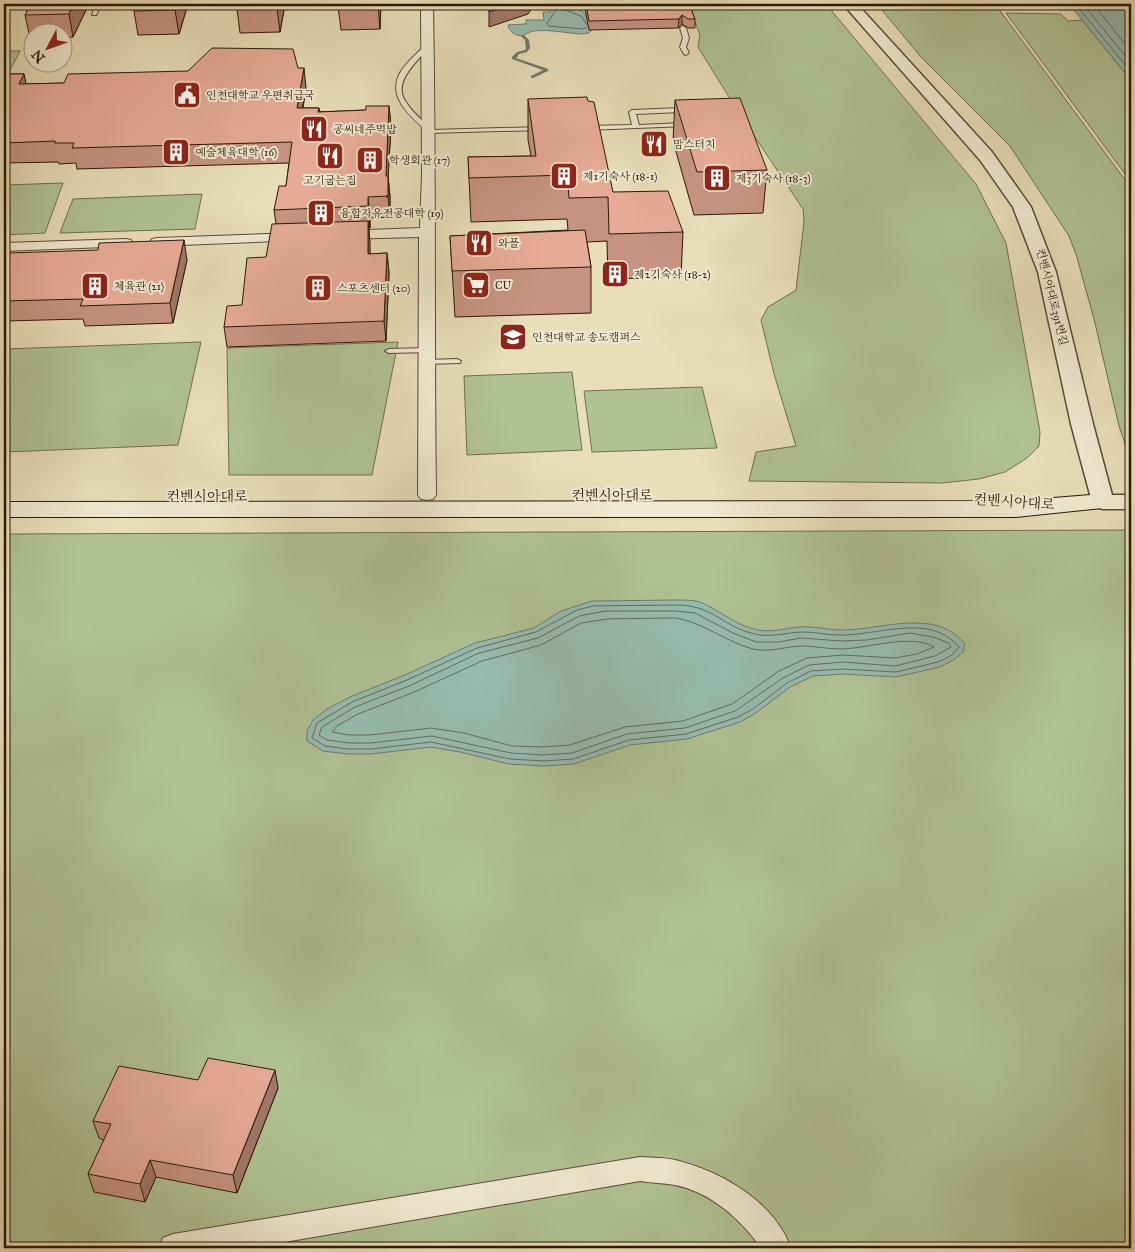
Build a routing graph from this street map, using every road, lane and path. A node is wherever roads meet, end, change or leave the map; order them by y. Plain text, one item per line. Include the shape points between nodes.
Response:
1 (99, 4) edge
2 (427, 4) edge
3 (850, 4) edge
4 (94, 14) dead end
5 (683, 28) edge
6 (428, 46) junction
7 (686, 53) dead end
8 (636, 127) junction
9 (576, 128) edge
10 (549, 129) edge
11 (428, 130) junction
12 (427, 232) junction
13 (307, 236) edge
14 (326, 236) edge
15 (4, 247) edge
16 (389, 352) dead end
17 (427, 356) junction
18 (457, 361) dead end
19 (427, 495) junction
20 (4, 497) edge
21 (1103, 502) junction
22 (1131, 502) edge
23 (1061, 505) junction
24 (4, 510) edge
25 (174, 1248) edge
26 (777, 1248) edge

1 - 4 lane
2 - 6 street
3 - 21 street, 컨벤시아대로391번길 via 986,156 1022,207 1047,272
5 - 7 lane
6 - 11 street
6 - 11 lane via 402,74 400,96
8 - 8 lane via 701,125 710,124 705,109 632,112
8 - 9 lane
10 - 11 lane
11 - 12 street
12 - 14 street
12 - 17 street
13 - 15 street
16 - 17 lane
17 - 18 lane
17 - 19 street
19 - 20 main road, 컨벤시아대로
19 - 23 main road, 컨벤시아대로 via 932,496
21 - 22 street
21 - 23 main road
23 - 24 main road, 컨벤시아대로 via 1016,509
25 - 26 street via 640,1169 677,1173 707,1182 738,1201 764,1227

